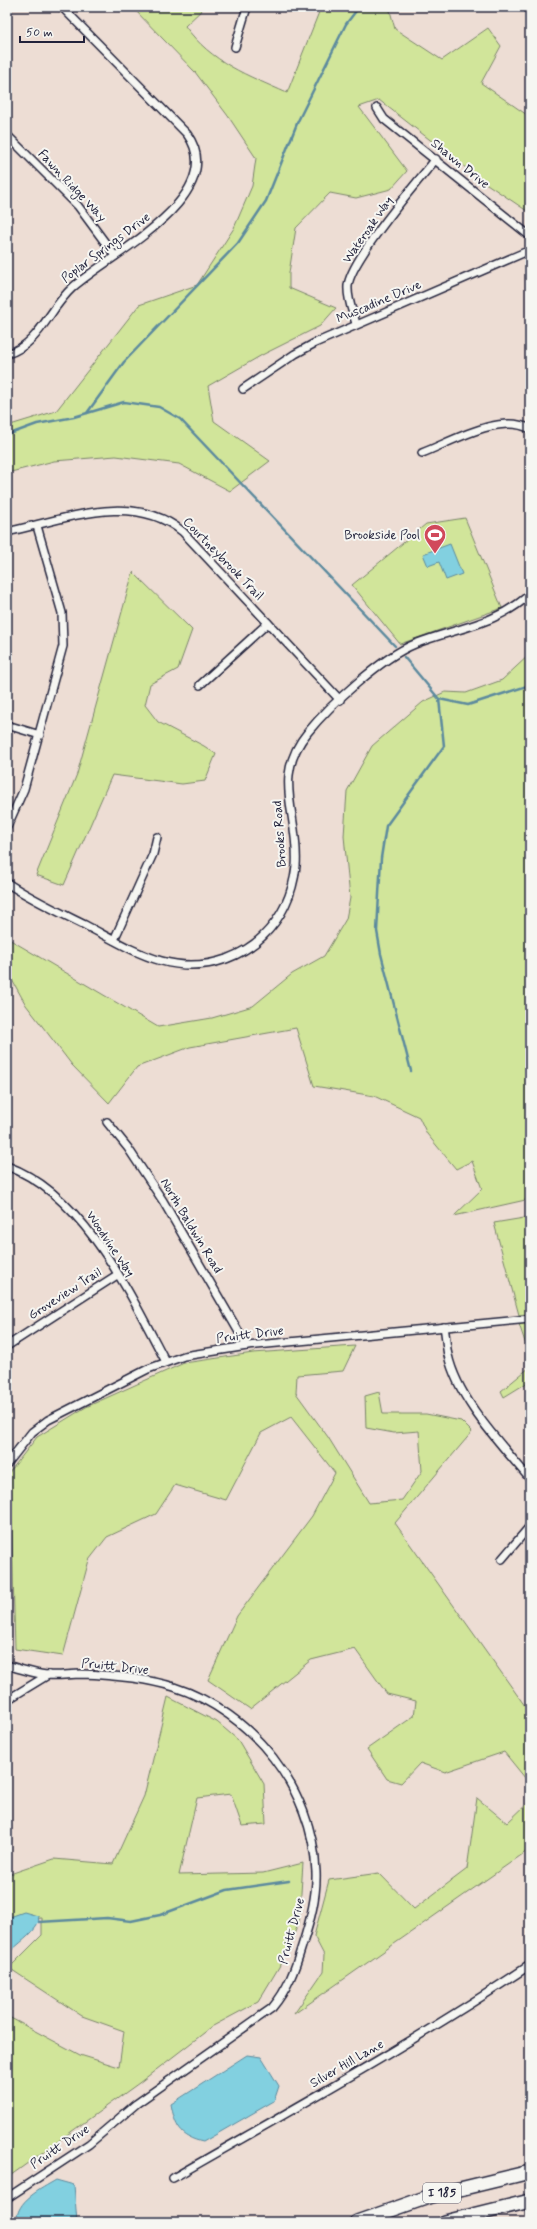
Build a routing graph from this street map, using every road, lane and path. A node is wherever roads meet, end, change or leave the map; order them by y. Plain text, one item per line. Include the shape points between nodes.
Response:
1 (62, 7) edge
2 (247, 7) edge
3 (235, 47) dead end
4 (377, 108) dead end
5 (7, 135) edge
6 (436, 159) junction
7 (530, 236) edge
8 (530, 250) edge
9 (115, 256) junction
10 (356, 324) junction
11 (7, 354) edge
12 (243, 389) dead end
13 (530, 429) edge
14 (422, 453) dead end
15 (37, 526) junction
16 (7, 532) edge
17 (530, 594) edge
18 (268, 623) junction
19 (200, 685) dead end
20 (340, 700) junction
21 (7, 725) edge
22 (40, 735) junction
23 (7, 828) edge
24 (157, 837) dead end
25 (7, 883) edge
26 (114, 940) junction
27 (107, 1122) dead end
28 (7, 1166) edge
29 (117, 1275) junction
30 (530, 1319) edge
31 (444, 1327) junction
32 (7, 1346) edge
33 (247, 1346) junction
34 (166, 1362) junction
35 (7, 1464) edge
36 (530, 1479) edge
37 (530, 1526) edge
38 (502, 1559) dead end
39 (7, 1665) edge
40 (48, 1675) junction
41 (7, 1700) edge
42 (530, 1965) edge
43 (530, 2172) edge
44 (173, 2178) dead end
45 (7, 2198) edge
46 (530, 2201) edge
47 (357, 2222) edge
48 (445, 2222) edge

1 - 9 street, Poplar Springs Drive via 187,134 196,156 194,176 167,215 151,231
2 - 3 street
4 - 6 street, Shawn Drive via 384,118
5 - 9 street, Fawn Ridge Way via 78,206
6 - 7 street, Shawn Drive
6 - 10 street, Wateroak Way via 352,271 348,297
8 - 10 street, Muscadine Drive
9 - 11 street, Poplar Springs Drive via 66,293 27,345
10 - 12 street, Muscadine Drive via 295,354
13 - 14 street via 513,424 490,426
15 - 16 street, Courtneybrook Trail
15 - 18 street, Courtneybrook Trail via 113,510 134,511 162,519 183,532
15 - 22 street via 58,595 63,630 60,661
17 - 20 street, Brooks Road via 512,609 485,623 405,648 378,667
18 - 19 street
18 - 20 street, Courtneybrook Trail
20 - 26 street, Brooks Road via 307,734 291,760 289,795 296,852 294,882 286,905 267,933 251,947 234,956 196,966 165,963
21 - 22 street
22 - 23 street via 24,789
24 - 26 street via 153,854
25 - 26 street, Brooks Road
27 - 33 street, North Baldwin Road via 128,1148 162,1201
28 - 29 street, Woodvine Way via 46,1188 76,1215
29 - 32 street, Groveview Trail
29 - 34 street, Woodvine Way
30 - 31 street, Pruitt Drive
31 - 33 street, Pruitt Drive
31 - 36 street via 448,1356 459,1383 492,1434
33 - 34 street, Pruitt Drive via 184,1356
34 - 35 street, Pruitt Drive via 48,1420 32,1432
37 - 38 street
39 - 40 street, Pruitt Drive
40 - 41 street
40 - 45 street, Pruitt Drive via 117,1676 173,1687 217,1706 239,1721 256,1736 274,1758 291,1786 303,1812 311,1841 316,1865 316,1885 311,1914 294,1972 282,1996 272,2008 136,2104 89,2144
42 - 44 street, Silver Hill Lane via 383,2058
43 - 47 highway, I 185 via 431,2196
46 - 48 highway, I 185

